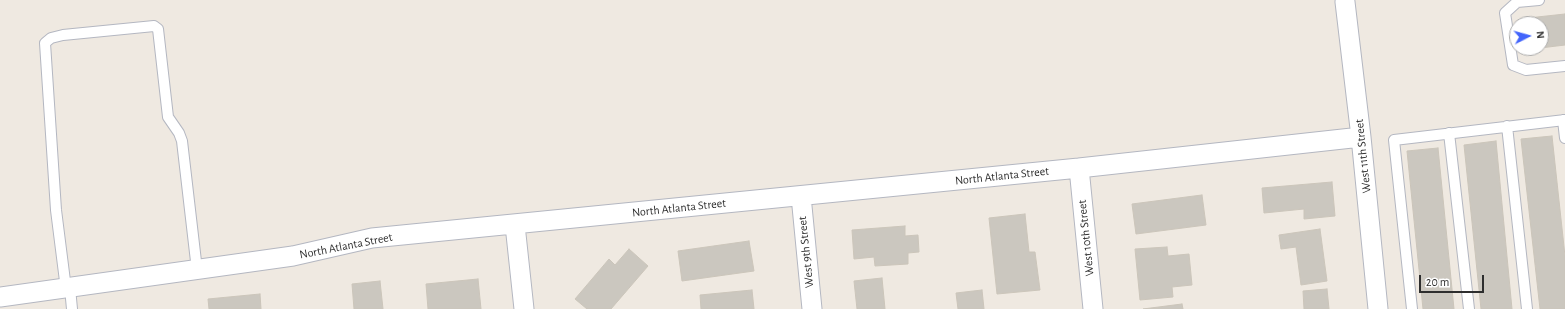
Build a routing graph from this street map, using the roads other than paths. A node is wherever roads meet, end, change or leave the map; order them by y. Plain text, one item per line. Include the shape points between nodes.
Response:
1 (1539, 0) edge
2 (1345, 2) dead end
3 (1565, 66) edge
4 (1564, 120) edge
5 (1507, 126) junction
6 (1449, 133) junction
7 (1361, 137) junction
8 (1565, 138) edge
9 (1079, 168) junction
10 (801, 196) junction
11 (515, 224) junction
12 (197, 270) junction
13 (68, 288) junction
14 (0, 297) edge
15 (72, 309) edge
16 (524, 309) edge
17 (812, 309) edge
18 (1093, 309) edge
19 (1378, 309) edge
20 (1412, 309) edge
21 (1469, 309) edge
22 (1526, 309) edge

1 - 3 lane via 1517,2 1505,13 1513,65 1526,70
2 - 7 street, West 11th Street
4 - 5 lane
4 - 8 lane
5 - 6 lane
5 - 22 lane
6 - 20 lane via 1394,140
6 - 21 lane
7 - 9 street, North Atlanta Street
7 - 19 street, West 11th Street
9 - 10 street, North Atlanta Street
9 - 18 street, West 10th Street
10 - 11 street, North Atlanta Street
10 - 17 street, West 9th Street
11 - 12 street, North Atlanta Street via 372,238 293,256
11 - 16 street
12 - 13 street, North Atlanta Street
12 - 13 lane via 182,141 168,117 158,29 154,26 63,35 51,38 45,43 56,210
13 - 14 street, North Atlanta Street
13 - 15 lane

